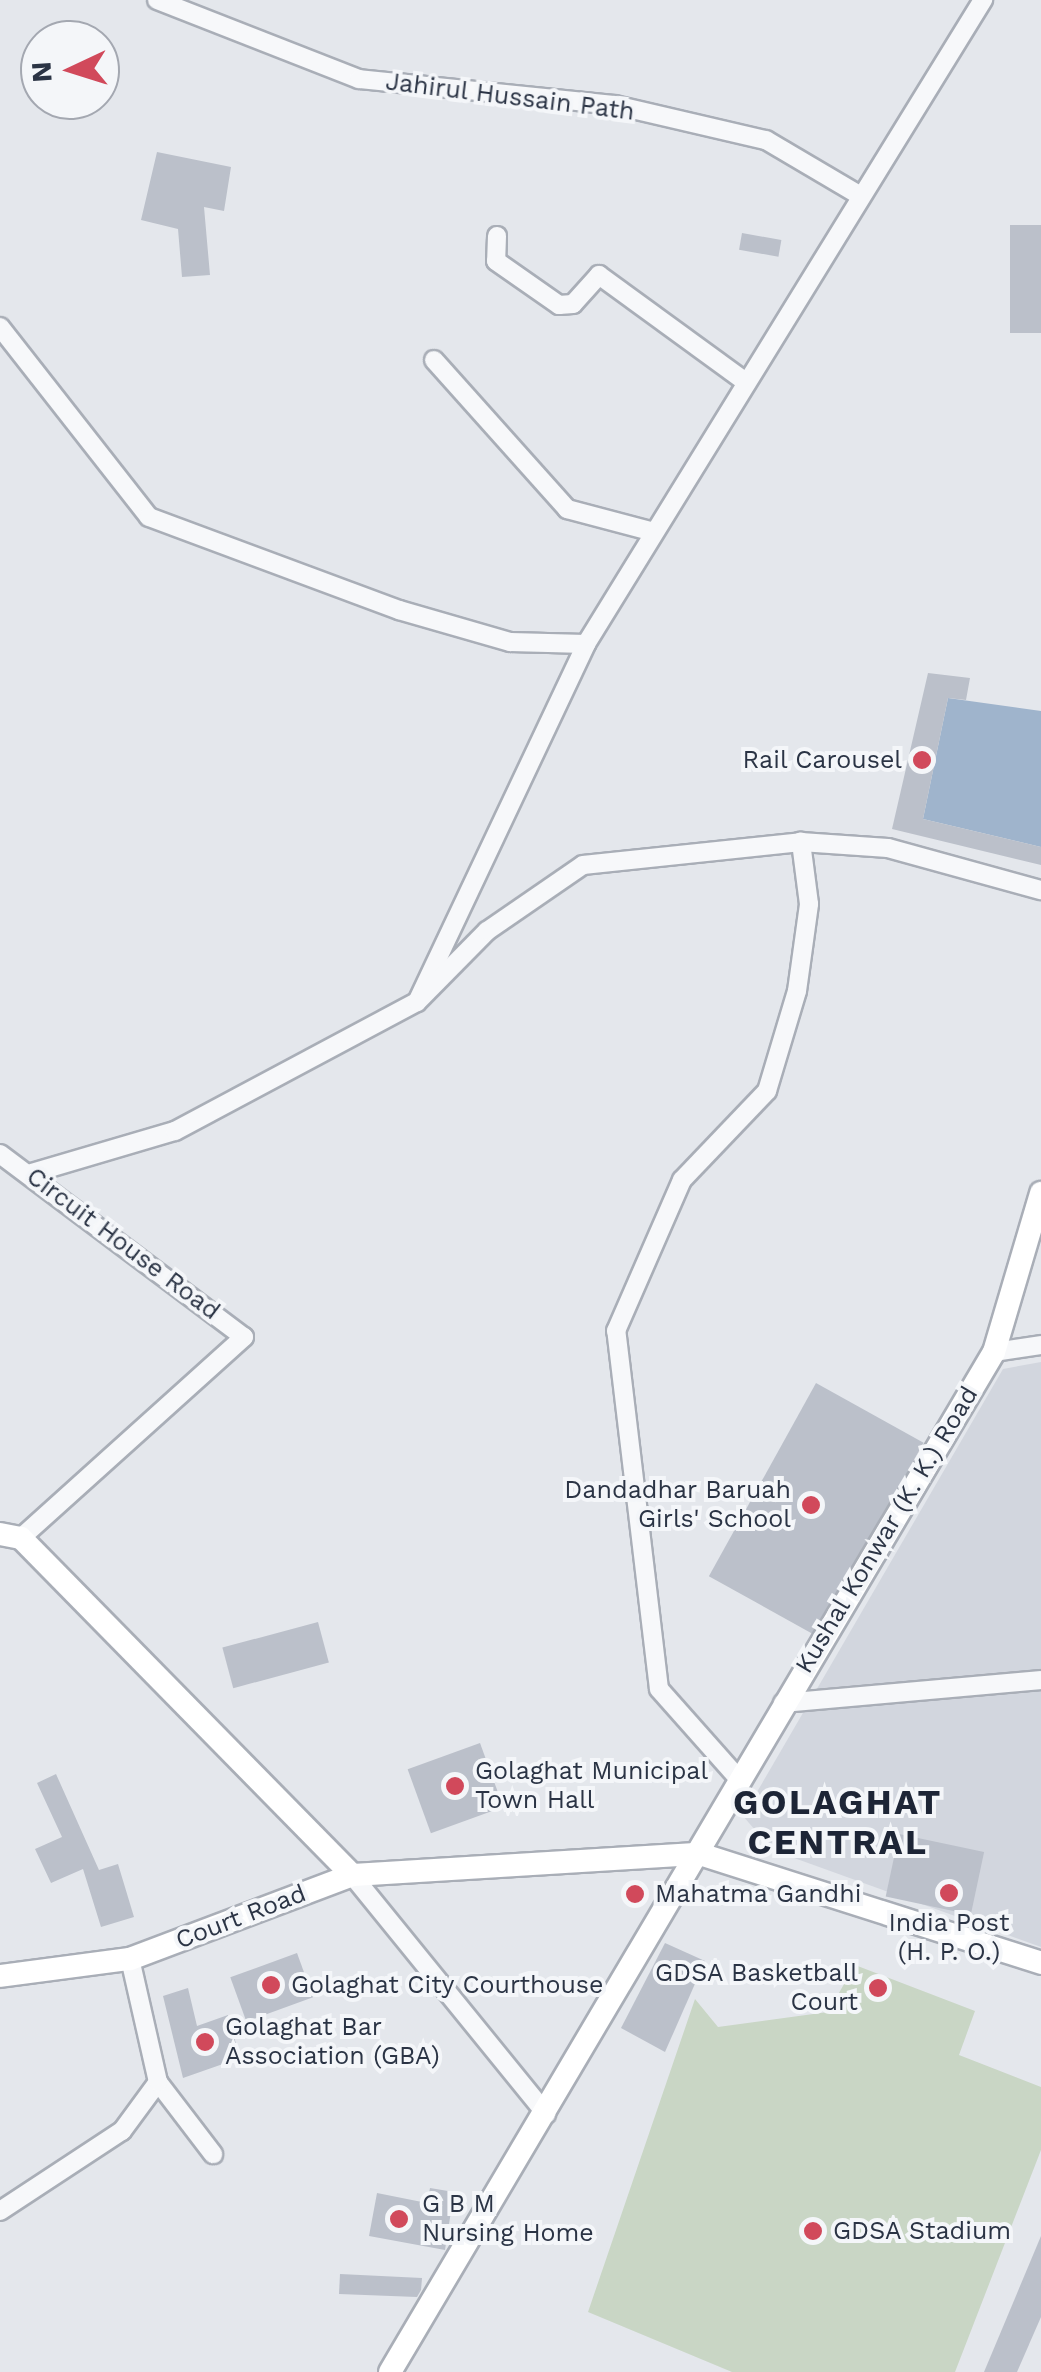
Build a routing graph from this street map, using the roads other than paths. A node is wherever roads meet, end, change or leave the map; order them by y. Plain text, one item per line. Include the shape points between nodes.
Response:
1 (158, 0) edge
2 (983, 0) edge
3 (859, 195) junction
4 (497, 236) dead end
5 (0, 327) edge
6 (434, 360) dead end
7 (746, 382) junction
8 (654, 532) junction
9 (586, 644) junction
10 (800, 842) junction
11 (1041, 890) edge
12 (417, 1002) junction
13 (0, 1154) edge
14 (32, 1173) junction
15 (1041, 1193) edge
16 (1041, 1345) edge
17 (994, 1352) junction
18 (10, 1536) edge
19 (1041, 1680) edge
20 (783, 1703) junction
21 (738, 1778) junction
22 (700, 1854) junction
23 (352, 1875) junction
24 (130, 1960) junction
25 (1041, 1963) edge
26 (0, 1976) edge
27 (158, 2082) junction
28 (546, 2114) junction
29 (213, 2154) dead end
30 (0, 2210) edge
31 (390, 2372) edge

1 - 3 street, Jahirul Hussain Path via 359,80 615,105 766,140
2 - 3 street
3 - 7 street
4 - 7 street via 496,260 559,305 573,304 599,274
5 - 9 street via 149,517 436,621 510,642
6 - 8 street via 567,509
7 - 8 street
8 - 9 street
9 - 12 street
10 - 11 street via 888,848
10 - 12 street via 583,865 488,932
10 - 21 street via 806,921 767,1092 682,1180 616,1331 659,1689
12 - 14 street via 175,1131
13 - 14 street, Circuit House Road
14 - 18 street, Circuit House Road via 244,1337
15 - 17 main road, Kushal Konwar (K. K.) Road
16 - 17 street
17 - 20 main road, Kushal Konwar (K. K.) Road
18 - 23 main road
19 - 20 street
20 - 21 main road, Kushal Konwar (K. K.) Road
21 - 22 main road, Kushal Konwar (K. K.) Road
22 - 23 main road, Court Road
22 - 25 main road
22 - 28 main road, Kushal Konwar (K. K.) Road
23 - 24 main road, Court Road
23 - 28 street
24 - 26 main road, Court Road
24 - 27 street
27 - 29 street
27 - 30 street via 122,2131
28 - 31 main road, Kushal Konwar (K. K.) Road

